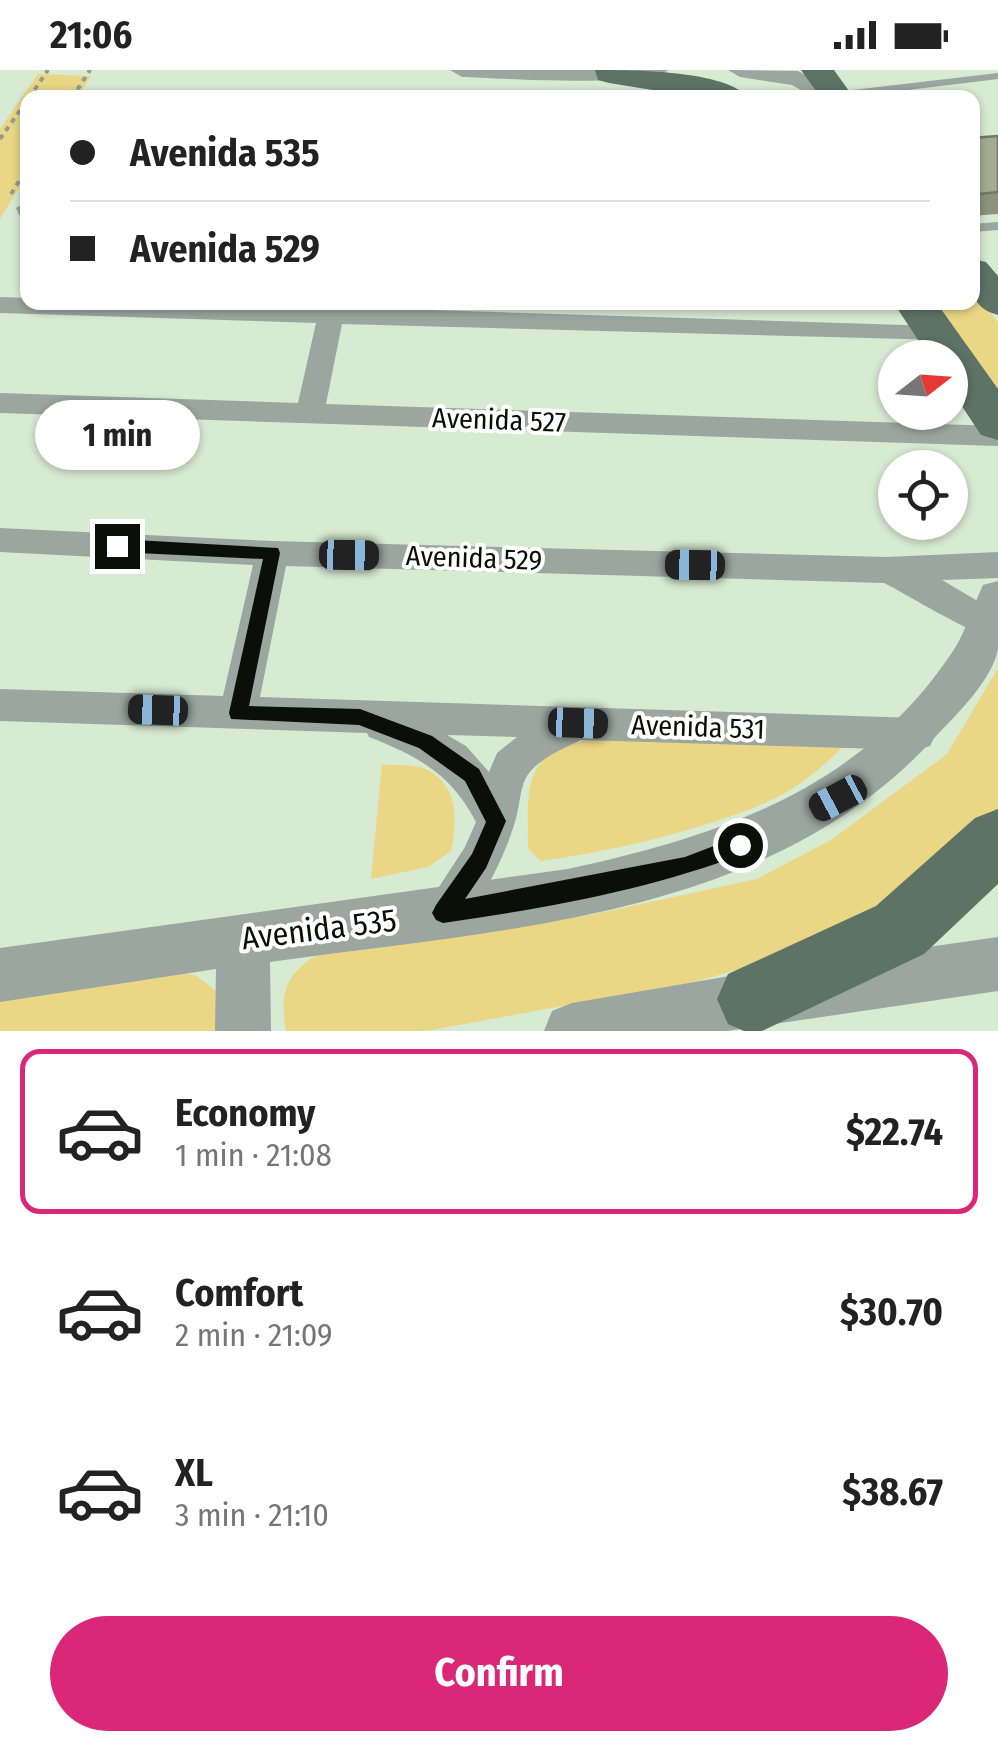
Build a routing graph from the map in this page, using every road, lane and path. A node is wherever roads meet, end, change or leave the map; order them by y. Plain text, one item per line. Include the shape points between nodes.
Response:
1 (462, 70) edge
2 (656, 70) edge
3 (740, 70) edge
4 (754, 70) edge
5 (608, 73) junction
6 (998, 76) edge
7 (712, 90) edge
8 (831, 90) edge
9 (20, 110) edge
10 (1, 137) edge
11 (980, 281) edge
12 (998, 302) edge
13 (166, 310) edge
14 (331, 315) junction
15 (924, 318) edge
16 (0, 403) edge
17 (310, 413) junction
18 (998, 424) edge
19 (998, 436) edge
20 (0, 540) edge
21 (272, 553) junction
22 (998, 566) edge
23 (888, 570) junction
24 (994, 612) edge
25 (0, 704) edge
26 (238, 713) junction
27 (360, 717) junction
28 (578, 723) junction
29 (917, 734) junction
30 (496, 821) junction
31 (998, 840) edge
32 (443, 913) junction
33 (243, 939) junction
34 (998, 964) edge
35 (0, 975) edge
36 (753, 999) junction
37 (244, 1031) edge
38 (572, 1031) edge

1 - 5 street
2 - 5 street
3 - 4 street
4 - 8 street
5 - 7 main road
6 - 8 lane
9 - 10 path
11 - 12 main road
13 - 14 street
14 - 15 street
14 - 17 street
15 - 18 main road
16 - 17 street, Avenida 527
17 - 19 street, Avenida 527
20 - 21 street, Avenida 529
21 - 23 street, Avenida 529
21 - 26 street
22 - 23 street, Avenida 529
23 - 24 street, Avenida 529
24 - 29 street, Avenida 535 via 980,650
25 - 26 street, Avenida 531
26 - 27 street, Avenida 531
27 - 28 street, Avenida 531
27 - 30 street via 451,756 472,775
28 - 29 street, Avenida 531
28 - 30 street via 510,765
29 - 32 street, Avenida 535 via 838,798 685,867
30 - 32 street via 479,861
31 - 36 main road via 900,930
32 - 33 street, Avenida 535
33 - 35 street, Avenida 535
33 - 37 street
34 - 36 street
36 - 38 street

